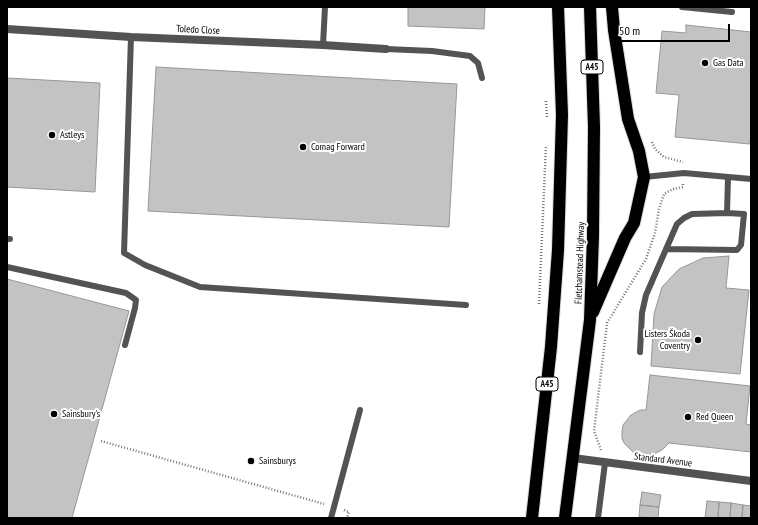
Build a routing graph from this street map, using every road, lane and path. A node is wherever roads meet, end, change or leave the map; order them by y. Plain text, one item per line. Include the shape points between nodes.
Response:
1 (325, 7) edge
2 (558, 7) edge
3 (590, 7) edge
4 (612, 7) edge
5 (682, 7) edge
6 (732, 12) dead end
7 (8, 29) edge
8 (131, 36) junction
9 (324, 45) junction
10 (386, 49) joint
11 (482, 78) dead end
12 (546, 100) dead end
13 (547, 123) dead end
14 (546, 138) dead end
15 (728, 177) junction
16 (644, 178) junction
17 (751, 179) edge
18 (727, 213) junction
19 (744, 214) junction
20 (751, 214) edge
21 (666, 249) junction
22 (7, 267) edge
23 (466, 305) dead end
24 (538, 311) dead end
25 (590, 320) junction
26 (125, 345) dead end
27 (640, 352) dead end
28 (360, 410) dead end
29 (101, 441) dead end
30 (573, 458) junction
31 (605, 463) junction
32 (751, 481) edge
33 (334, 506) junction
34 (331, 518) edge
35 (347, 518) edge
36 (532, 518) edge
37 (565, 518) edge
38 (598, 518) edge

1 - 9 lane
2 - 36 highway, A45 via 562,115 558,250 551,347
3 - 25 highway, Fletchamstead Highway / A45 via 594,127
4 - 16 highway via 628,119 639,151
5 - 6 lane
7 - 8 street, Toledo Close
8 - 9 street, Toledo Close
8 - 23 lane via 124,253 145,265 200,287
9 - 10 street, Toledo Close
10 - 11 lane via 470,56 478,63
12 - 13 path
14 - 24 path
15 - 16 lane via 684,173
15 - 17 lane
15 - 18 lane
16 - 25 highway via 634,223
18 - 19 lane
18 - 21 lane via 692,214 684,218 677,224
19 - 20 lane
19 - 21 lane via 741,245 737,250
21 - 27 lane via 646,296 642,313
22 - 26 lane via 126,293 136,300
25 - 30 highway, Fletchamstead Highway / A45
28 - 33 lane
29 - 33 path
30 - 31 street, Standard Avenue
30 - 37 highway, Fletchamstead Highway / A45
31 - 32 street, Standard Avenue
31 - 38 lane
33 - 34 lane
33 - 35 path via 349,512

